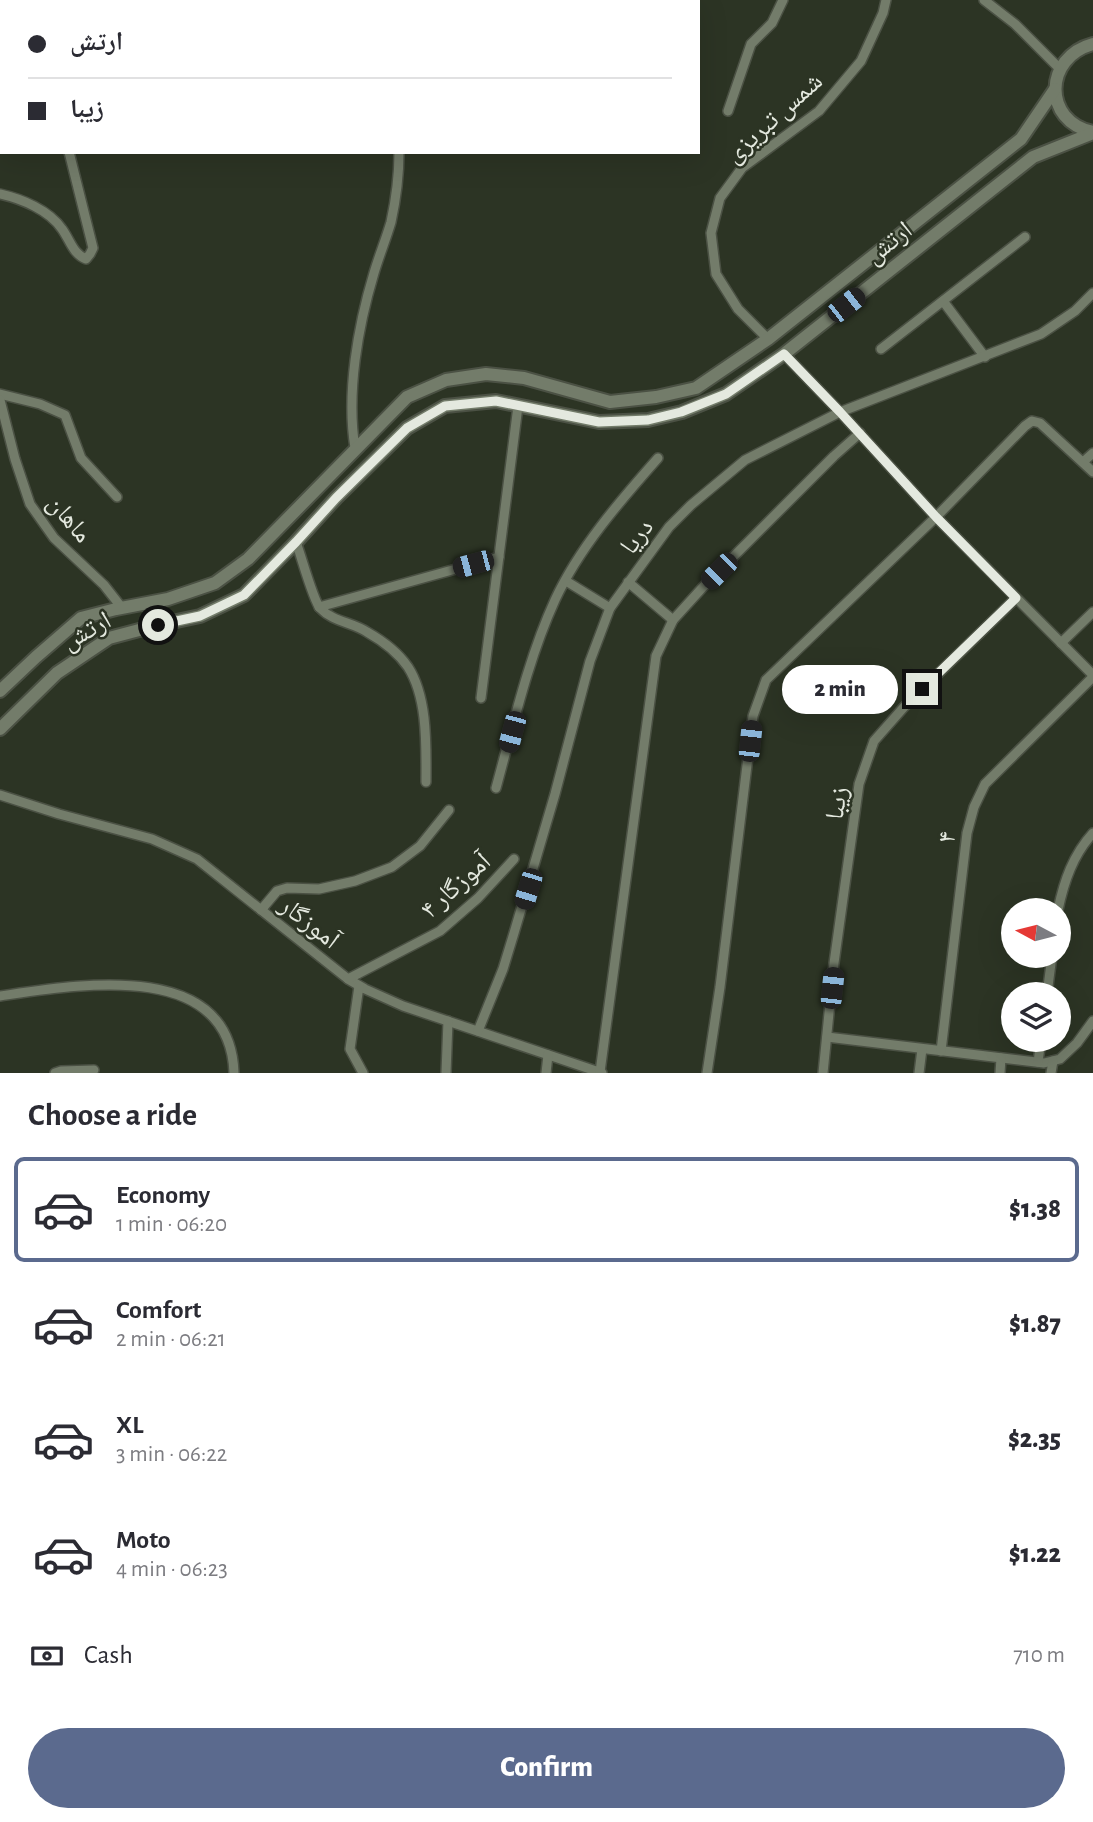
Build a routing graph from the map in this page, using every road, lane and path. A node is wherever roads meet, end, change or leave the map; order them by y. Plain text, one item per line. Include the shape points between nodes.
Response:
1 (783, 0) edge
2 (886, 0) edge
3 (984, 0) edge
4 (1093, 44) edge
5 (1060, 69) junction
6 (1055, 89) junction
7 (728, 111) dead end
8 (1093, 132) edge
9 (70, 154) edge
10 (400, 154) edge
11 (0, 194) edge
12 (1025, 237) dead end
13 (1093, 293) edge
14 (943, 301) junction
15 (768, 339) junction
16 (881, 349) dead end
17 (784, 354) junction
18 (985, 356) junction
19 (0, 394) edge
20 (0, 400) edge
21 (518, 406) junction
22 (840, 412) junction
23 (860, 433) junction
24 (355, 448) junction
25 (1093, 453) edge
26 (658, 458) dead end
27 (1083, 462) junction
28 (1093, 472) edge
29 (117, 497) dead end
30 (936, 517) junction
31 (296, 542) junction
32 (499, 557) junction
33 (566, 581) junction
34 (628, 582) junction
35 (1016, 598) junction
36 (319, 607) junction
37 (122, 608) junction
38 (610, 608) junction
39 (1093, 612) edge
40 (673, 620) junction
41 (1061, 643) junction
42 (1093, 676) edge
43 (0, 691) edge
44 (481, 698) dead end
45 (0, 729) edge
46 (426, 782) dead end
47 (496, 788) dead end
48 (0, 795) edge
49 (450, 810) dead end
50 (1093, 833) edge
51 (513, 859) dead end
52 (1061, 898) edge
53 (261, 910) junction
54 (348, 979) junction
55 (359, 986) junction
56 (0, 996) edge
57 (448, 1021) junction
58 (1093, 1021) edge
59 (478, 1031) junction
60 (827, 1037) junction
61 (922, 1049) junction
62 (941, 1051) junction
63 (1039, 1052) edge
64 (548, 1055) junction
65 (1002, 1058) junction
66 (1053, 1061) junction
67 (1038, 1062) junction
68 (94, 1070) dead end
69 (55, 1073) edge
70 (234, 1073) edge
71 (363, 1073) edge
72 (446, 1073) edge
73 (545, 1073) edge
74 (601, 1073) edge
75 (707, 1073) edge
76 (823, 1073) edge
77 (919, 1073) edge
78 (1000, 1073) edge
79 (1051, 1073) edge

1 - 7 street via 772,23 751,44
2 - 15 street, شمس تبریزی via 861,61 819,111 743,168 720,198 711,233 716,274 738,309
3 - 5 street
4 - 5 main road via 1073,52
5 - 6 main road
6 - 8 main road via 1067,118
6 - 15 main road, ارتش via 1021,139
8 - 17 main road, ارتش via 1032,157
9 - 11 street via 93,248 86,259 78,256 61,227 36,207
10 - 24 street via 391,222 360,328 354,379
12 - 14 street
13 - 18 street, دریا via 1041,334
14 - 16 street
14 - 18 street
15 - 24 main road, ارتش via 696,388 656,397 610,402 486,374 446,380 407,397
17 - 21 main road, ارتش via 726,394 648,420 599,422
17 - 22 street
18 - 22 street, دریا
19 - 29 street via 65,415 81,458
20 - 37 street, ماهان via 30,504 54,538
21 - 31 main road, ارتش via 496,401 445,406 407,428
21 - 32 street
22 - 23 street
22 - 34 street, دریا via 745,460 669,527
23 - 30 street
23 - 40 street
24 - 37 main road, ارتش via 248,559 215,583
25 - 27 street
26 - 33 street via 590,540
27 - 28 street
27 - 30 street via 1032,421
30 - 35 street
30 - 75 street via 766,680 753,716
31 - 36 street
31 - 45 main road, ارتش via 244,595 200,616 109,638 57,673
32 - 36 street
32 - 44 street
33 - 38 street
33 - 47 street via 530,666
34 - 38 street, دریا
34 - 40 street
35 - 41 street
35 - 60 street, زیبا via 874,741 859,785
36 - 46 street via 335,620 379,639 409,668 426,732
37 - 43 main road, ارتش via 81,618
38 - 59 street, دریا via 590,661 503,969
39 - 41 street
40 - 74 street via 656,656
41 - 42 street
42 - 62 street, ۴ via 985,784 974,807
48 - 53 street, آموزگار via 152,839 197,859
49 - 53 street via 420,846 391,867 319,889 277,891
50 - 52 street via 1081,846
51 - 54 street, آموزگار ۴ via 440,931
53 - 54 street, آموزگار
54 - 55 street, آموزگار
55 - 57 street, آموزگار
55 - 71 street via 350,1049
56 - 70 street via 98,985 172,992 196,1002 219,1022
57 - 59 street, آموزگار
57 - 72 street
58 - 66 street via 1077,1043
59 - 64 street, آموزگار
60 - 61 street
60 - 76 street, زیبا
61 - 62 street
61 - 77 street
62 - 65 street
63 - 67 street
64 - 73 street
64 - 74 street, آموزگار
65 - 67 street
65 - 78 street
66 - 67 street
66 - 79 street
68 - 69 street

